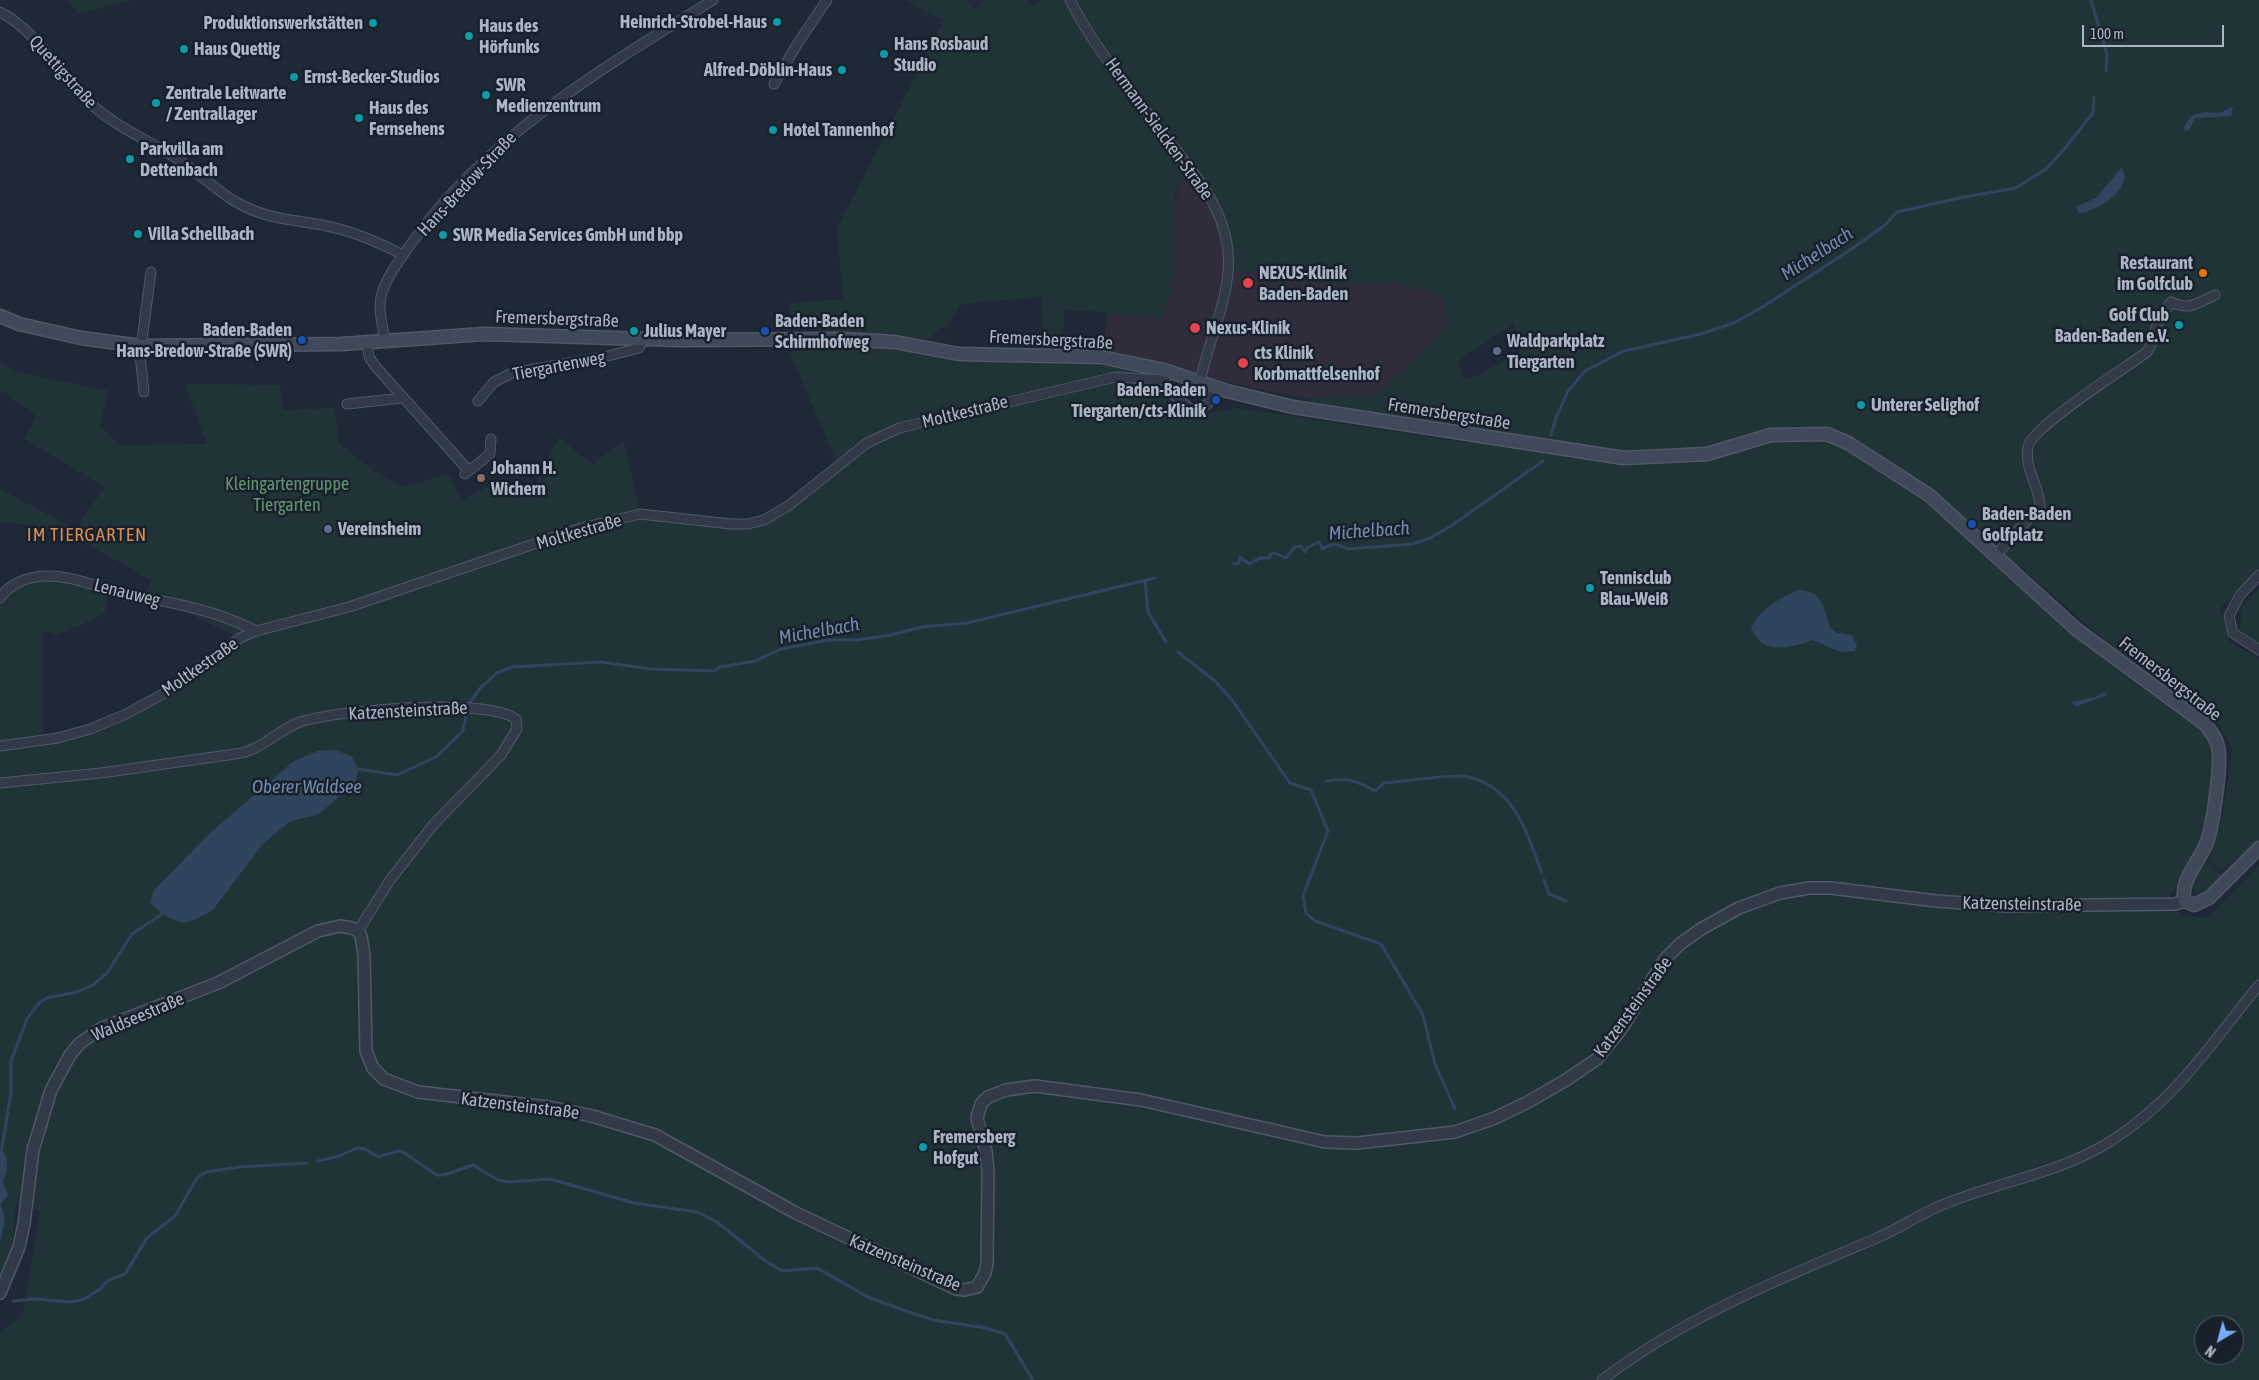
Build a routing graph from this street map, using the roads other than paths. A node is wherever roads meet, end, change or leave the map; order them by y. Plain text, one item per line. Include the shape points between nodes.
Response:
1 (713, 0) edge
2 (827, 0) edge
3 (1070, 0) edge
4 (0, 12) edge
5 (774, 84) dead end
6 (403, 256) junction
7 (151, 272) dead end
8 (2215, 295) dead end
9 (0, 316) edge
10 (643, 339) junction
11 (385, 342) junction
12 (367, 343) junction
13 (142, 346) junction
14 (1164, 375) junction
15 (1200, 382) junction
16 (1214, 387) junction
17 (144, 392) dead end
18 (402, 398) junction
19 (478, 402) dead end
20 (346, 404) dead end
21 (491, 439) dead end
22 (1996, 556) junction
23 (2259, 575) edge
24 (0, 598) edge
25 (256, 631) junction
26 (2259, 650) edge
27 (0, 746) edge
28 (0, 784) edge
29 (2259, 848) edge
30 (2185, 901) junction
31 (358, 930) junction
32 (2259, 985) edge
33 (0, 1293) edge
34 (1602, 1380) edge

1 - 6 street, Hans-Bredow-Straße via 516,131 436,211
2 - 5 street
3 - 15 street, Hermann-Sielcken-Straße via 1104,54 1199,178 1220,217 1227,246 1228,272
4 - 6 street, Quettigstraße via 27,32 77,92 102,114 179,160 217,190 249,209 284,221 343,230 378,242
6 - 11 street, Hans-Bredow-Straße via 382,293 380,309
7 - 13 street
8 - 22 street via 2190,307 2182,308 2171,302 2147,352 2047,423 2031,440 2027,465 2040,506
9 - 13 main road, Fremersbergstraße via 18,324 82,338
10 - 11 main road, Fremersbergstraße via 484,334
10 - 14 main road, Fremersbergstraße via 873,340 959,354 1101,357
10 - 19 street, Tiergartenweg via 640,348 512,372 494,382
11 - 12 main road, Fremersbergstraße
12 - 13 main road, Fremersbergstraße
12 - 18 street via 369,357
13 - 17 street
14 - 15 main road, Fremersbergstraße
14 - 16 street via 1180,401 1191,409 1207,405
14 - 25 street, Moltkestraße via 1115,377 899,428 867,443 788,506 764,520 731,524 640,514 581,528 349,607
15 - 16 main road, Fremersbergstraße
16 - 22 main road, Fremersbergstraße via 1293,407 1624,458 1707,454 1771,435 1827,434 1848,443 1929,495
18 - 20 street
18 - 21 street via 467,473 490,454
22 - 30 main road, Fremersbergstraße via 2076,629 2205,724 2215,737 2219,758 2210,832 2185,887
23 - 26 street via 2240,595 2229,616 2233,633
24 - 25 street, Lenauweg via 14,583 44,576 56,577 229,618
25 - 27 street, Moltkestraße via 240,638 163,694 124,715 58,738
28 - 31 street, Katzensteinstraße via 235,754 253,749 298,723 326,716 409,708 466,707 516,719 517,729 501,755 434,824 390,880
29 - 30 main road via 2209,898 2194,905
30 - 31 street, Katzensteinstraße via 2175,904 2006,906 1831,888 1780,893 1739,908 1680,944 1665,959 1622,1028 1597,1059 1528,1102 1455,1132 1357,1144 1325,1142 1141,1100 1035,1086 1001,1091 988,1097 976,1118 988,1171 987,1264 977,1287 965,1290 956,1289 796,1213 655,1135 548,1107 418,1092 384,1078 373,1068 366,1051 364,955
31 - 33 street, Waldseestraße via 340,926 318,931 218,982 102,1028 80,1043 52,1090 33,1150 19,1247
32 - 34 street via 2177,1088 2111,1141 2042,1174 1977,1191 1938,1206 1879,1237 1736,1300 1634,1355

